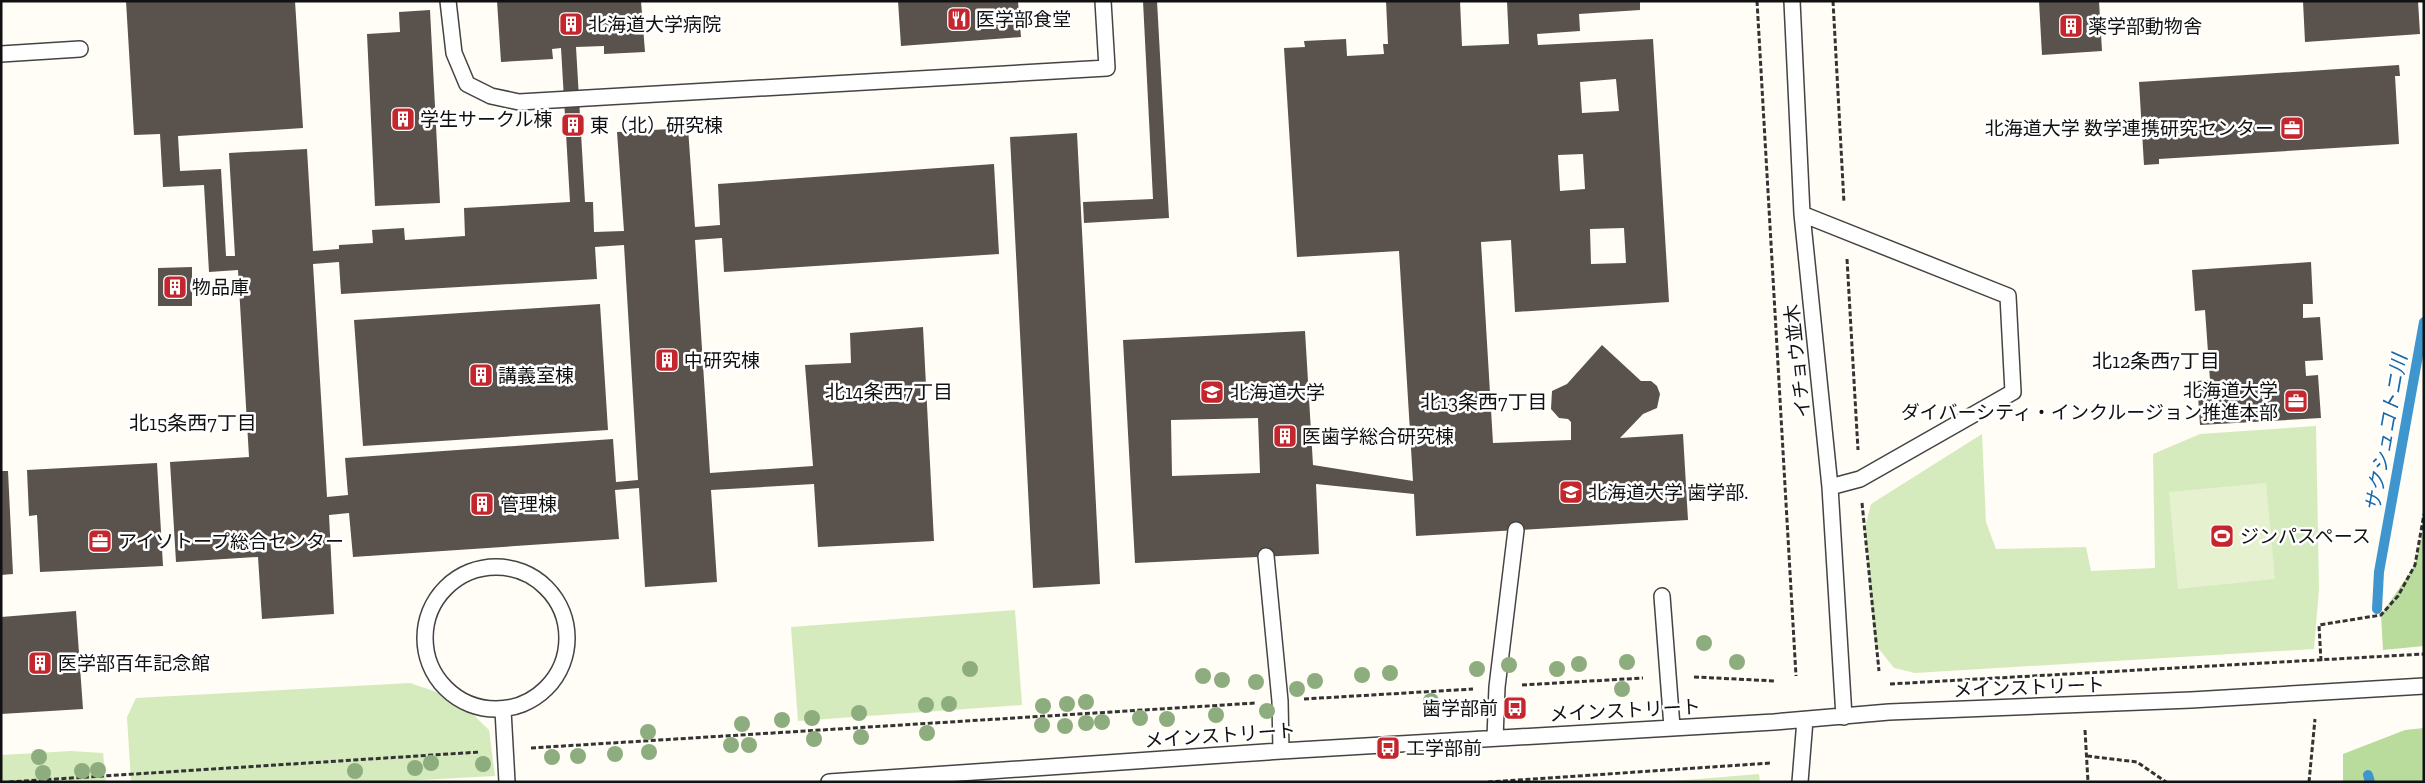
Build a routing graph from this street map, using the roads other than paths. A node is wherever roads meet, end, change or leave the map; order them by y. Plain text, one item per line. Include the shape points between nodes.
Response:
1 (448, 1) edge
2 (1103, 1) edge
3 (1792, 1) edge
4 (80, 49) dead end
5 (1, 54) edge
6 (1802, 214) junction
7 (1830, 487) junction
8 (1516, 530) dead end
9 (1266, 556) dead end
10 (1662, 596) dead end
11 (2424, 686) edge
12 (503, 710) junction
13 (1844, 717) junction
14 (1805, 720) junction
15 (1672, 727) junction
16 (1495, 738) junction
17 (1281, 751) junction
18 (941, 778) edge
19 (507, 782) edge
20 (828, 782) edge
21 (1800, 782) edge

1 - 2 lane via 454,53 467,84 491,96 519,102 1107,68
3 - 6 lane, イチョウ並木
4 - 5 lane
6 - 7 lane, イチョウ並木
6 - 7 lane via 2008,296 2013,392 1860,479
7 - 13 lane, イチョウ並木
8 - 16 lane via 1497,687
9 - 17 lane via 1280,701
10 - 15 lane
11 - 13 lane, メインストリート via 1889,712
12 - 12 lane via 484,709 464,702 448,691 435,676 427,657 428,617 436,599 461,576 486,567 507,567 544,584 563,613 568,640 565,660 551,684 524,705
12 - 19 lane
13 - 14 lane, メインストリート
14 - 15 lane, メインストリート
14 - 21 lane
15 - 16 lane, メインストリート
16 - 17 lane, メインストリート
17 - 18 lane, メインストリート
18 - 20 lane, メインストリート

